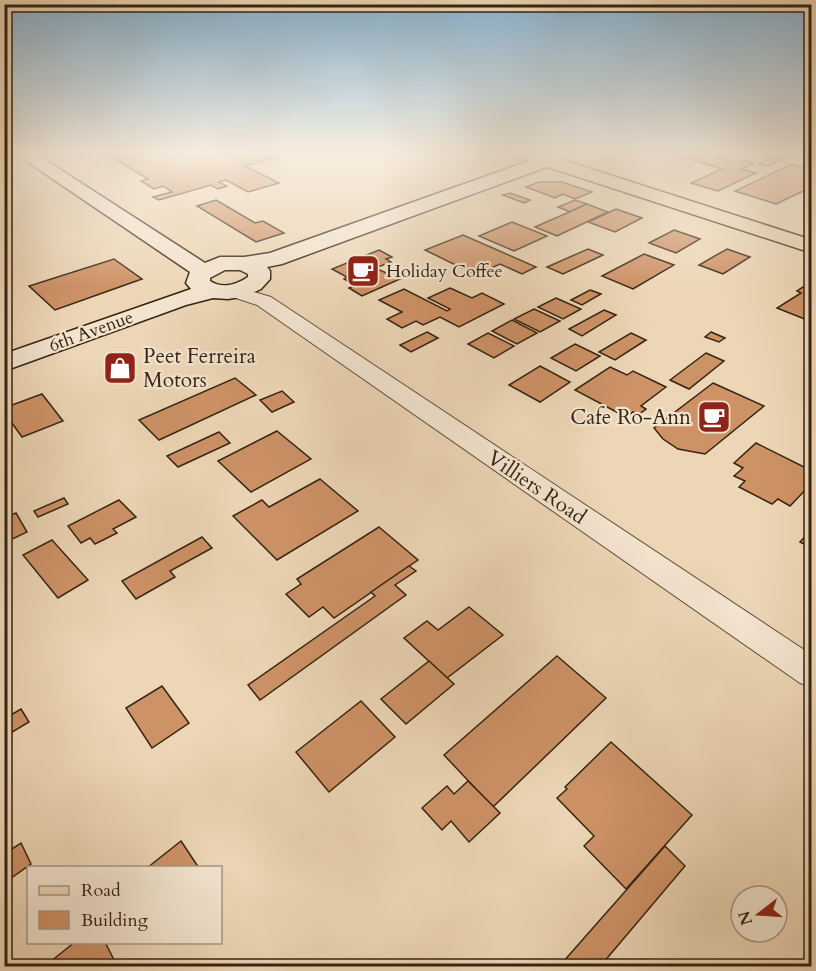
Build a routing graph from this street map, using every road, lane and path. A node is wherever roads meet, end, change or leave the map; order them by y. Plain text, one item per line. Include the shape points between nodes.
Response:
1 (86, 197) edge
2 (116, 197) edge
3 (452, 197) edge
4 (658, 197) edge
5 (812, 247) edge
6 (254, 274) junction
7 (211, 284) junction
8 (4, 363) edge
9 (812, 674) edge

1 - 7 street
2 - 6 street, Villiers Road via 189,244
3 - 6 street, 6th Avenue
4 - 5 main road
6 - 7 street, 6th Avenue
6 - 7 street, 6th Avenue via 220,264
6 - 9 street, Villiers Road
7 - 8 street, 6th Avenue via 178,300

